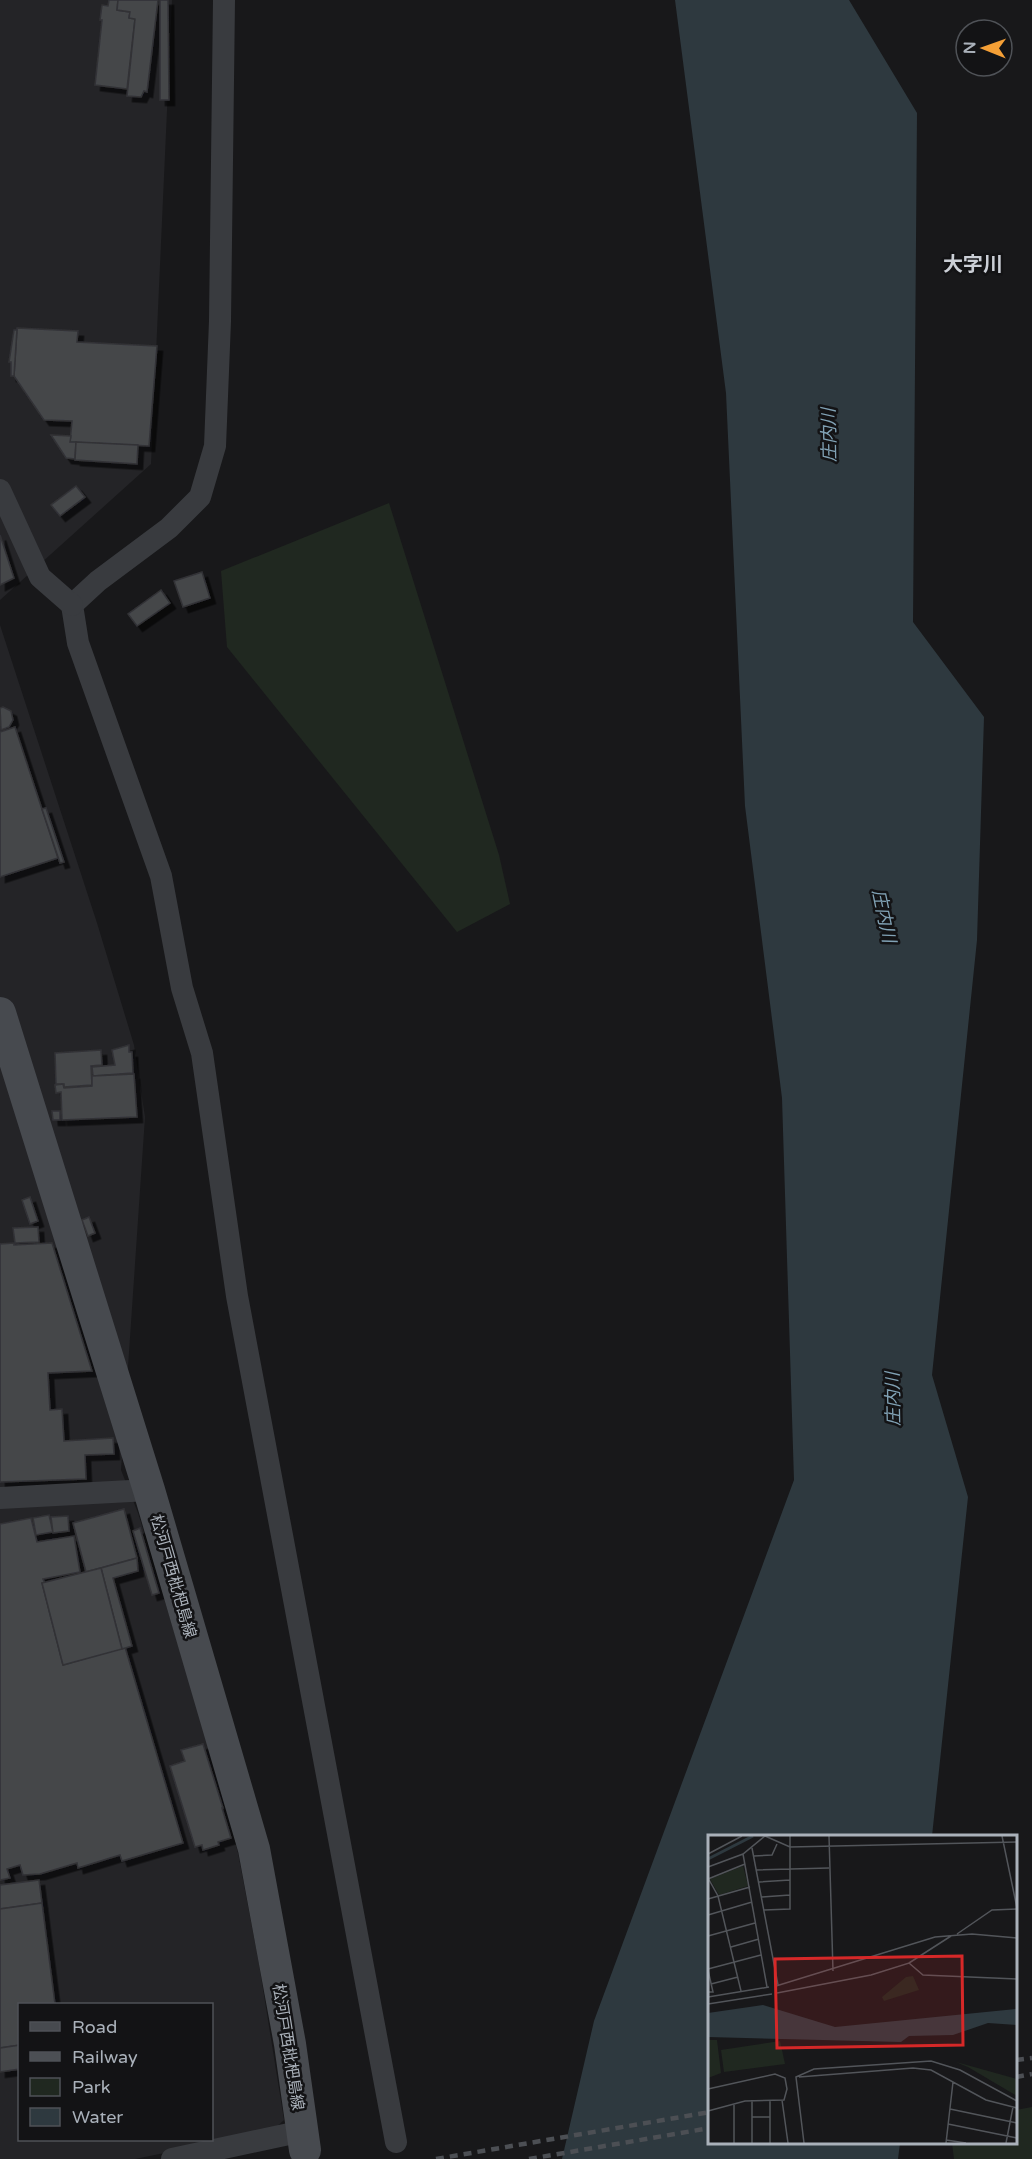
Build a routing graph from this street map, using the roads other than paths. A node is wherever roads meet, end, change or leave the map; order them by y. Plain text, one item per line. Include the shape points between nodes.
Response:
1 (224, 0) edge
2 (0, 490) edge
3 (72, 605) junction
4 (0, 1013) edge
5 (149, 1490) junction
6 (0, 1498) edge
7 (304, 2140) joint
8 (396, 2142) dead end
9 (172, 2159) edge

1 - 3 street via 215,446 200,496 169,528
2 - 3 street via 40,578
3 - 8 street via 78,643 161,876 182,988 202,1053 237,1296
4 - 5 main road, 松河戸西枇杷島線
5 - 6 street
5 - 7 main road, 松河戸西枇杷島線 via 254,1849
7 - 9 street

